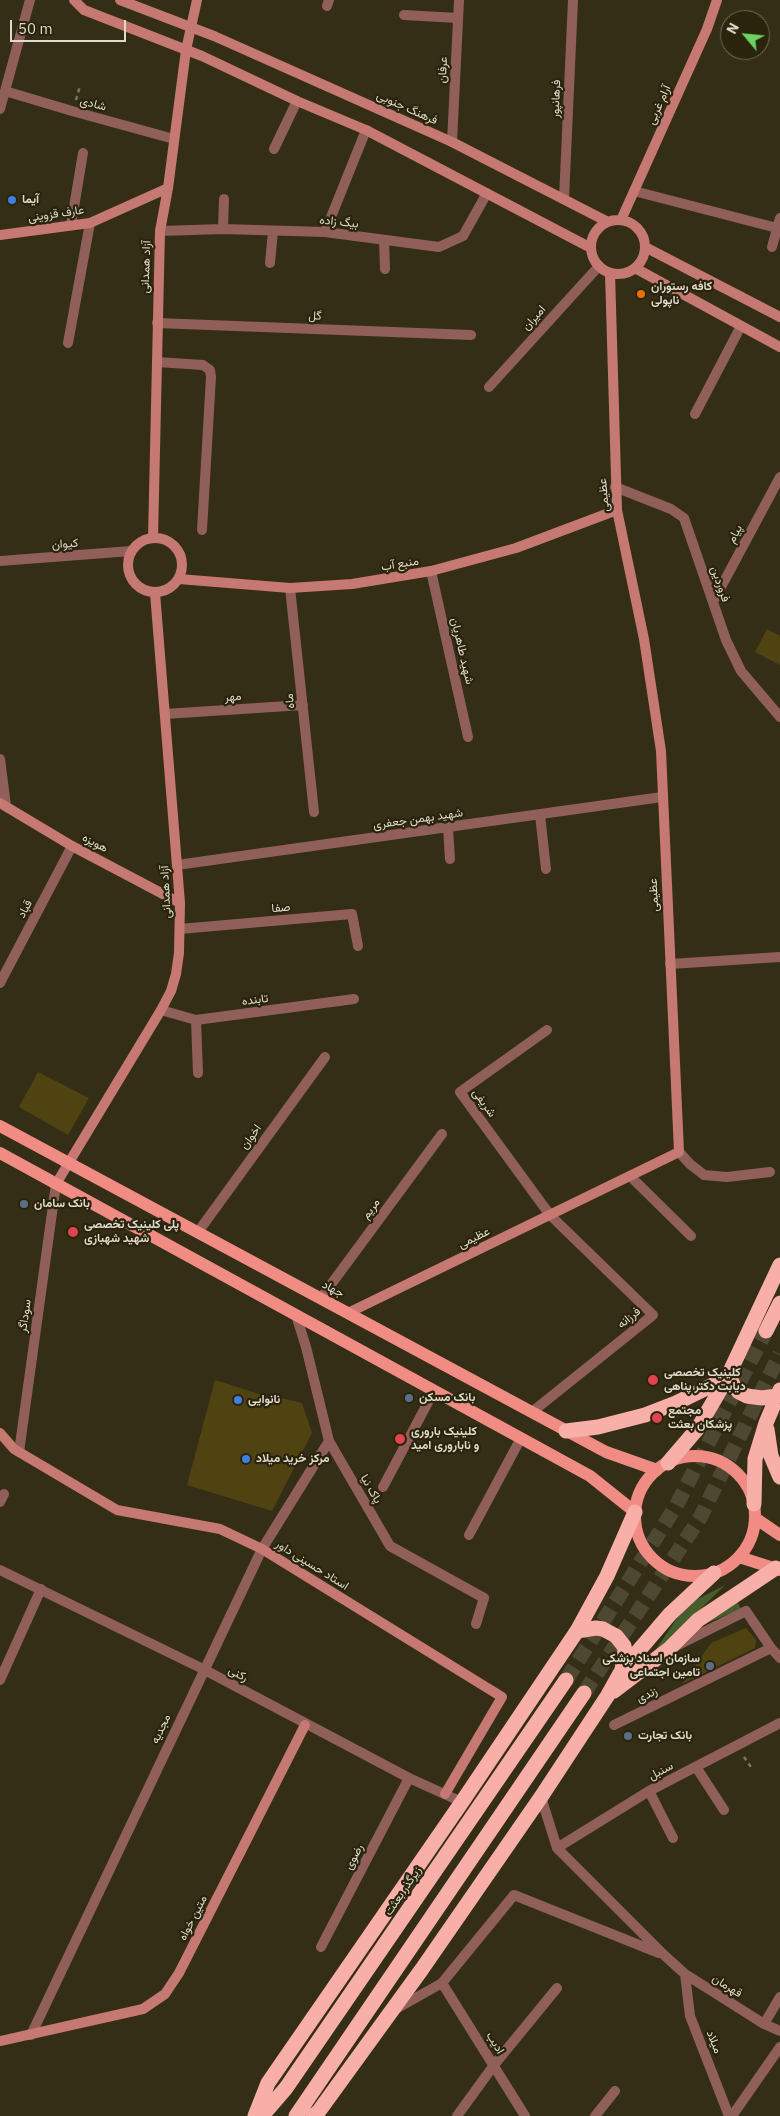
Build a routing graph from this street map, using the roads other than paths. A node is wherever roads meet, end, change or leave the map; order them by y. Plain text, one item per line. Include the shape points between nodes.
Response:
1 (30, 0) edge
2 (74, 0) edge
3 (120, 0) edge
4 (197, 0) edge
5 (459, 0) edge
6 (573, 0) edge
7 (717, 0) edge
8 (85, 5) edge
9 (404, 15) dead end
10 (458, 18) junction
11 (192, 26) junction
12 (186, 50) junction
13 (5, 91) junction
14 (297, 101) junction
15 (0, 109) edge
16 (366, 130) junction
17 (174, 139) junction
18 (452, 142) junction
19 (274, 149) dead end
20 (83, 153) dead end
21 (168, 188) junction
22 (634, 191) junction
23 (487, 194) junction
24 (224, 199) dead end
25 (564, 199) junction
26 (621, 220) junction
27 (608, 222) junction
28 (90, 223) junction
29 (779, 223) edge
30 (71, 225) junction
31 (223, 229) junction
32 (160, 231) junction
33 (273, 231) junction
34 (325, 232) junction
35 (0, 235) edge
36 (384, 240) junction
37 (645, 247) junction
38 (591, 248) junction
39 (772, 248) dead end
40 (270, 263) dead end
41 (599, 266) junction
42 (634, 268) junction
43 (385, 269) dead end
44 (610, 273) junction
45 (780, 317) edge
46 (157, 322) junction
47 (741, 326) junction
48 (471, 335) dead end
49 (68, 343) dead end
50 (780, 347) edge
51 (157, 362) junction
52 (488, 387) dead end
53 (695, 414) dead end
54 (780, 477) edge
55 (615, 487) junction
56 (617, 510) junction
57 (202, 530) dead end
58 (152, 538) junction
59 (131, 552) junction
60 (0, 560) edge
61 (431, 571) junction
62 (179, 579) junction
63 (290, 588) junction
64 (155, 592) junction
65 (713, 602) junction
66 (303, 705) junction
67 (165, 714) junction
68 (779, 715) edge
69 (468, 736) dead end
70 (0, 759) edge
71 (662, 797) junction
72 (3, 804) edge
73 (314, 812) dead end
74 (540, 815) junction
75 (448, 828) junction
76 (72, 846) junction
77 (450, 860) dead end
78 (177, 865) junction
79 (546, 869) dead end
80 (180, 903) junction
81 (180, 929) junction
82 (358, 946) dead end
83 (780, 958) edge
84 (670, 964) junction
85 (0, 983) edge
86 (354, 999) dead end
87 (161, 1010) junction
88 (196, 1020) junction
89 (547, 1030) dead end
90 (325, 1057) dead end
91 (198, 1073) dead end
92 (0, 1126) edge
93 (442, 1134) dead end
94 (679, 1152) junction
95 (0, 1153) edge
96 (69, 1163) junction
97 (770, 1172) dead end
98 (630, 1176) junction
99 (56, 1184) junction
100 (550, 1215) junction
101 (198, 1232) junction
102 (691, 1236) dead end
103 (780, 1266) edge
104 (321, 1298) junction
105 (780, 1303) edge
106 (348, 1313) junction
107 (296, 1315) junction
108 (766, 1331) tunnel mouth
109 (728, 1376) junction
110 (434, 1391) junction
111 (779, 1393) edge
112 (532, 1412) junction
113 (766, 1423) junction
114 (566, 1430) junction
115 (0, 1432) edge
116 (521, 1438) junction
117 (329, 1441) junction
118 (19, 1452) junction
119 (775, 1459) edge
120 (662, 1466) junction
121 (780, 1477) edge
122 (384, 1488) dead end
123 (755, 1511) junction
124 (635, 1512) junction
125 (469, 1535) dead end
126 (780, 1535) edge
127 (262, 1549) junction
128 (739, 1557) junction
129 (778, 1569) edge
130 (0, 1570) edge
131 (714, 1574) junction
132 (41, 1590) junction
133 (476, 1624) dead end
134 (577, 1631) junction
135 (771, 1648) junction
136 (669, 1650) junction
137 (780, 1658) edge
138 (203, 1670) junction
139 (622, 1670) junction
140 (0, 1680) edge
141 (566, 1680) tunnel mouth
142 (584, 1693) tunnel mouth
143 (608, 1695) junction
144 (780, 1722) edge
145 (306, 1725) junction
146 (614, 1725) dead end
147 (696, 1767) junction
148 (410, 1778) junction
149 (649, 1791) junction
150 (445, 1794) junction
151 (541, 1797) junction
152 (462, 1802) junction
153 (724, 1810) dead end
154 (673, 1838) dead end
155 (557, 1848) junction
156 (321, 1947) dead end
157 (664, 1956) junction
158 (685, 1974) junction
159 (442, 1983) junction
160 (556, 1988) dead end
161 (780, 1997) edge
162 (391, 2012) junction
163 (764, 2024) junction
164 (780, 2031) edge
165 (31, 2035) junction
166 (0, 2041) edge
167 (780, 2047) edge
168 (494, 2065) junction
169 (615, 2091) dead end
170 (256, 2116) edge
171 (262, 2116) edge
172 (296, 2116) edge
173 (313, 2116) edge
174 (457, 2116) edge
175 (525, 2116) edge
176 (595, 2116) edge
177 (730, 2116) edge

1 - 13 street
2 - 8 street
3 - 11 street, فرهنگ جنوبی
4 - 11 street, آزاد همدانی
5 - 10 street, عرفان
6 - 25 street, فرهانپور
7 - 22 street, آرام غربی
8 - 12 street
9 - 10 street
10 - 18 street, عرفان
11 - 12 street, آزاد همدانی
11 - 18 street, فرهنگ جنوبی
12 - 14 street
12 - 17 street, آزاد همدانی
13 - 15 street
13 - 17 street, شادی
14 - 16 street
14 - 19 street
16 - 23 street
16 - 34 street
17 - 21 street, آزاد همدانی
18 - 25 street, فرهنگ جنوبی
20 - 30 street
21 - 28 street, عارف قزوینی
21 - 32 street, آزاد همدانی
22 - 26 street, آرام غربی
22 - 29 street
23 - 36 street, بیگ زاده via 463,236 439,247
23 - 38 street
24 - 31 street
25 - 27 street, فرهنگ جنوبی
26 - 27 street
26 - 37 street via 638,229
27 - 38 street via 595,232
28 - 30 street, عارف قزوینی
28 - 49 street
29 - 39 street
30 - 35 street, عارف قزوینی
31 - 32 street, بیگ زاده
31 - 33 street, بیگ زاده
32 - 46 street, آزاد همدانی
33 - 34 street, بیگ زاده
33 - 40 street
34 - 36 street, بیگ زاده
36 - 43 street
37 - 42 street via 640,262
37 - 45 street
38 - 41 street
41 - 44 street
41 - 52 street, امیران
42 - 44 street via 618,274
42 - 47 street
44 - 55 street, عظیمی
46 - 48 street, گل
46 - 51 street, آزاد همدانی
47 - 50 street
47 - 53 street
51 - 57 street via 203,365 210,370
51 - 58 street, آزاد همدانی
54 - 65 street, پیام
55 - 56 street, عظیمی
55 - 65 street, فروردین via 671,509 684,518
56 - 61 street, منبع آب via 516,548
56 - 71 street, عظیمی via 644,640 661,750
58 - 59 street
58 - 62 street via 169,541 181,554
59 - 60 street, کیوان
59 - 64 street via 128,570 132,579 137,586
61 - 63 street, منبع آب via 352,584
61 - 69 street, شهید طاهریان
62 - 63 street, منبع آب
62 - 64 street via 168,589
63 - 66 street, ماه
64 - 67 street, آزاد همدانی
65 - 68 street, فروردین via 741,671
66 - 67 street, مهر
66 - 73 street, ماه
67 - 78 street, آزاد همدانی
70 - 72 street
71 - 74 street, شهید بهمن جعفری
71 - 84 street, عظیمی
72 - 76 street, هویزه
74 - 75 street, شهید بهمن جعفری
74 - 79 street
75 - 77 street
75 - 78 street, شهید بهمن جعفری
76 - 80 street, هویزه
76 - 85 street, قباد
78 - 80 street, آزاد همدانی
80 - 81 street, آزاد همدانی
81 - 82 street, صفا via 352,914
81 - 87 street, آزاد همدانی via 176,974
83 - 84 street
84 - 94 street, عظیمی
86 - 88 street, تابنده
87 - 88 street, تابنده
87 - 96 street, آزاد همدانی
88 - 91 street
89 - 100 street, شریفی via 460,1092
90 - 101 street, اخوان
92 - 96 main road, جهاد
93 - 104 street, مریم
94 - 97 street via 704,1175
94 - 98 street, عظیمی
95 - 99 main road
96 - 99 street, آزاد همدانی
96 - 101 main road, جهاد
98 - 100 street, عظیمی
98 - 102 street
99 - 107 main road
99 - 118 street, سوداگر
100 - 106 street, عظیمی
100 - 112 street, فرزانه via 653,1315
101 - 104 main road, جهاد
103 - 109 highway
104 - 106 main road, جهاد
105 - 108 highway
106 - 112 main road, جهاد
107 - 110 main road
107 - 117 street, پاک نیا
109 - 111 highway via 739,1392 747,1396 762,1398
109 - 114 highway via 645,1415 598,1427
109 - 120 highway via 698,1428
110 - 116 main road
110 - 122 street
111 - 113 highway
112 - 114 main road, جهاد
113 - 119 highway
113 - 123 highway via 756,1459
114 - 120 main road, جهاد via 606,1452
115 - 118 street, استاد حسینی داور
116 - 124 main road via 590,1476
116 - 125 street
117 - 127 street, مجدیه
117 - 133 street, پاک نیا via 390,1546 484,1598
118 - 127 street, استاد حسینی داور via 117,1510 220,1529
119 - 121 highway
120 - 123 main road via 693,1456 725,1464 742,1478 750,1491
120 - 124 main road via 646,1482 638,1496
123 - 126 main road
123 - 128 main road via 753,1532
124 - 131 main road via 642,1546 660,1565 683,1575
124 - 134 highway via 607,1576
127 - 138 street, مجدیه
127 - 150 street, استاد حسینی داور via 502,1697
128 - 129 main road
128 - 131 main road
129 - 136 highway via 698,1620
130 - 132 street, رکنی
131 - 139 highway via 670,1614
132 - 138 street, رکنی
132 - 140 street
134 - 139 highway via 603,1629 616,1636 625,1651
134 - 152 highway
135 - 136 street via 746,1611
135 - 137 street
135 - 146 street, زندی
136 - 143 highway
138 - 145 street, رکنی
138 - 165 street, مجدیه
139 - 143 highway
141 - 171 highway, زیرگذر بعثت via 286,2088
142 - 172 highway
143 - 151 highway
144 - 147 street, سنبل
145 - 148 street, رکنی
145 - 165 street, متین خواه via 179,1973 165,1994 143,2009
147 - 149 street, سنبل
147 - 153 street
148 - 150 street, رکنی
148 - 156 street, رضوی
149 - 154 street
149 - 155 street, سنبل
150 - 152 street, رکنی
151 - 155 street
151 - 162 highway
152 - 170 highway via 268,2083
155 - 157 street
157 - 158 street, قهرمان
157 - 159 street via 514,1895
158 - 163 street, قهرمان
158 - 177 street, میلاد via 690,2016
159 - 162 street
159 - 168 street, ادیب
160 - 168 street
161 - 163 street
162 - 173 highway
163 - 164 street, قهرمان
165 - 166 street, متین خواه
167 - 177 street, میلاد
168 - 174 street
168 - 175 street, ادیب
169 - 176 street

